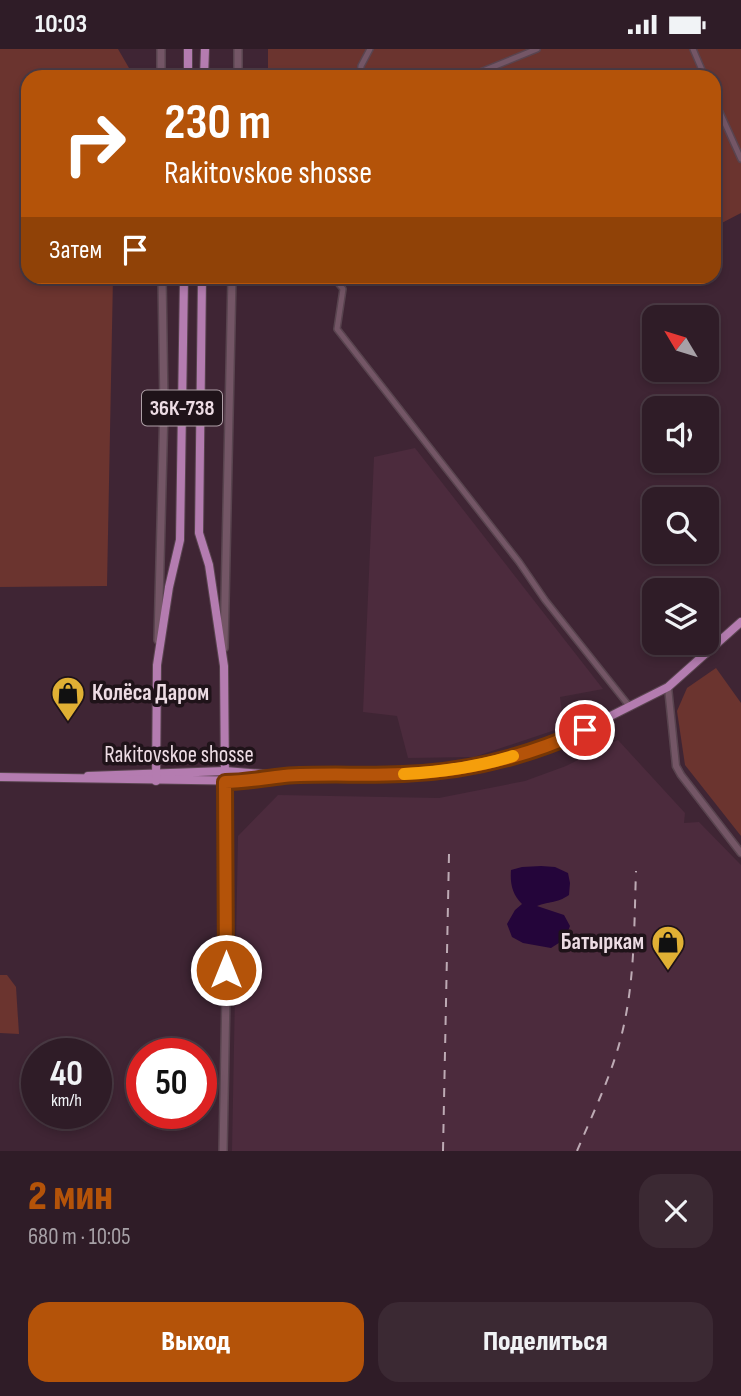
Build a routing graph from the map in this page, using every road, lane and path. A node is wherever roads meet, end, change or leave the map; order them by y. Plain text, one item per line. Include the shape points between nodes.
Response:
1 (161, 49) edge
2 (188, 49) edge
3 (205, 49) edge
4 (238, 49) edge
5 (370, 49) edge
6 (537, 49) edge
7 (693, 49) edge
8 (161, 70) edge
9 (188, 70) edge
10 (204, 70) edge
11 (238, 70) edge
12 (361, 70) edge
13 (485, 70) edge
14 (702, 70) edge
15 (721, 115) edge
16 (741, 159) edge
17 (162, 284) edge
18 (184, 284) edge
19 (202, 284) edge
20 (232, 284) edge
21 (338, 284) edge
22 (741, 622) edge
23 (158, 665) junction
24 (224, 667) junction
25 (668, 687) junction
26 (630, 707) junction
27 (225, 771) junction
28 (156, 776) junction
29 (284, 776) junction
30 (0, 777) edge
31 (225, 782) junction
32 (741, 853) edge
33 (223, 1151) edge

1 - 8 main road
2 - 9 main road
3 - 10 main road
4 - 11 main road
5 - 12 street
6 - 13 street
7 - 14 street
15 - 16 street
17 - 23 main road
18 - 23 main road, 36К-738 via 180,540
19 - 24 main road, 36К-738 via 198,533 209,565
20 - 24 main road
21 - 26 street via 342,289 337,330
22 - 25 main road, Rakitovskoe shosse
23 - 28 main road, 36К-738
24 - 27 main road, 36К-738
25 - 26 main road, Rakitovskoe shosse
25 - 32 street via 676,766
26 - 29 main road, Rakitovskoe shosse via 565,739 488,764 406,774
27 - 28 main road, Rakitovskoe shosse
27 - 29 main road, Rakitovskoe shosse
27 - 31 main road
28 - 30 main road, Rakitovskoe shosse
28 - 31 main road, Rakitovskoe shosse
29 - 31 main road, Rakitovskoe shosse
31 - 33 main road

